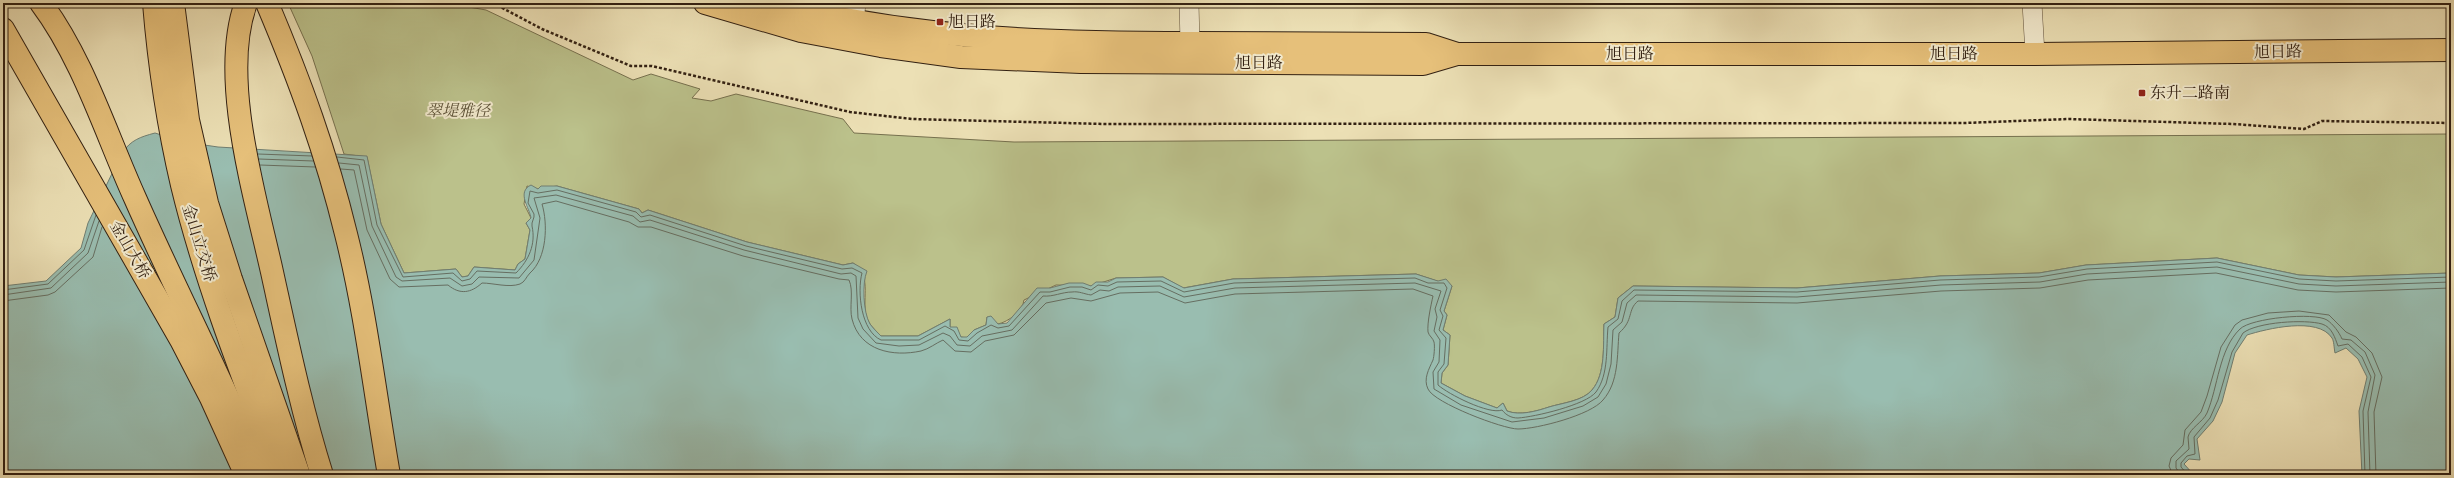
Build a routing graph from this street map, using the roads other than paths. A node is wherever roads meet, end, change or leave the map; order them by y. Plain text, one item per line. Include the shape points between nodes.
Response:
1 (41, 3) edge
2 (154, 3) edge
3 (173, 3) edge
4 (246, 3) edge
5 (267, 3) edge
6 (705, 3) edge
7 (771, 3) edge
8 (1189, 3) edge
9 (2032, 3) edge
10 (855, 12) edge
11 (3, 29) edge
12 (1190, 43) junction
13 (2451, 50) edge
14 (1458, 54) junction
15 (2035, 54) junction
16 (246, 475) edge
17 (262, 475) edge
18 (280, 475) edge
19 (300, 475) edge
20 (322, 475) edge
21 (390, 475) edge

1 - 17 main road via 68,46 143,217 217,371
2 - 18 main road, 金山立交桥 via 167,114 190,217
3 - 19 main road, 金山立交桥 via 186,105 204,190 231,279
4 - 20 main road via 236,61 243,135 297,386
5 - 21 main road via 309,106 343,221 366,332
6 - 14 main road, 旭日路 via 800,31 881,46 968,57 1081,62 1423,64
7 - 10 main road, 旭日路
8 - 12 street
9 - 15 street
10 - 12 main road, 旭日路 via 909,31 1077,43
11 - 16 main road, 金山大桥 via 181,340
12 - 14 main road, 旭日路 via 1426,44
13 - 15 main road, 旭日路
14 - 15 main road, 旭日路

